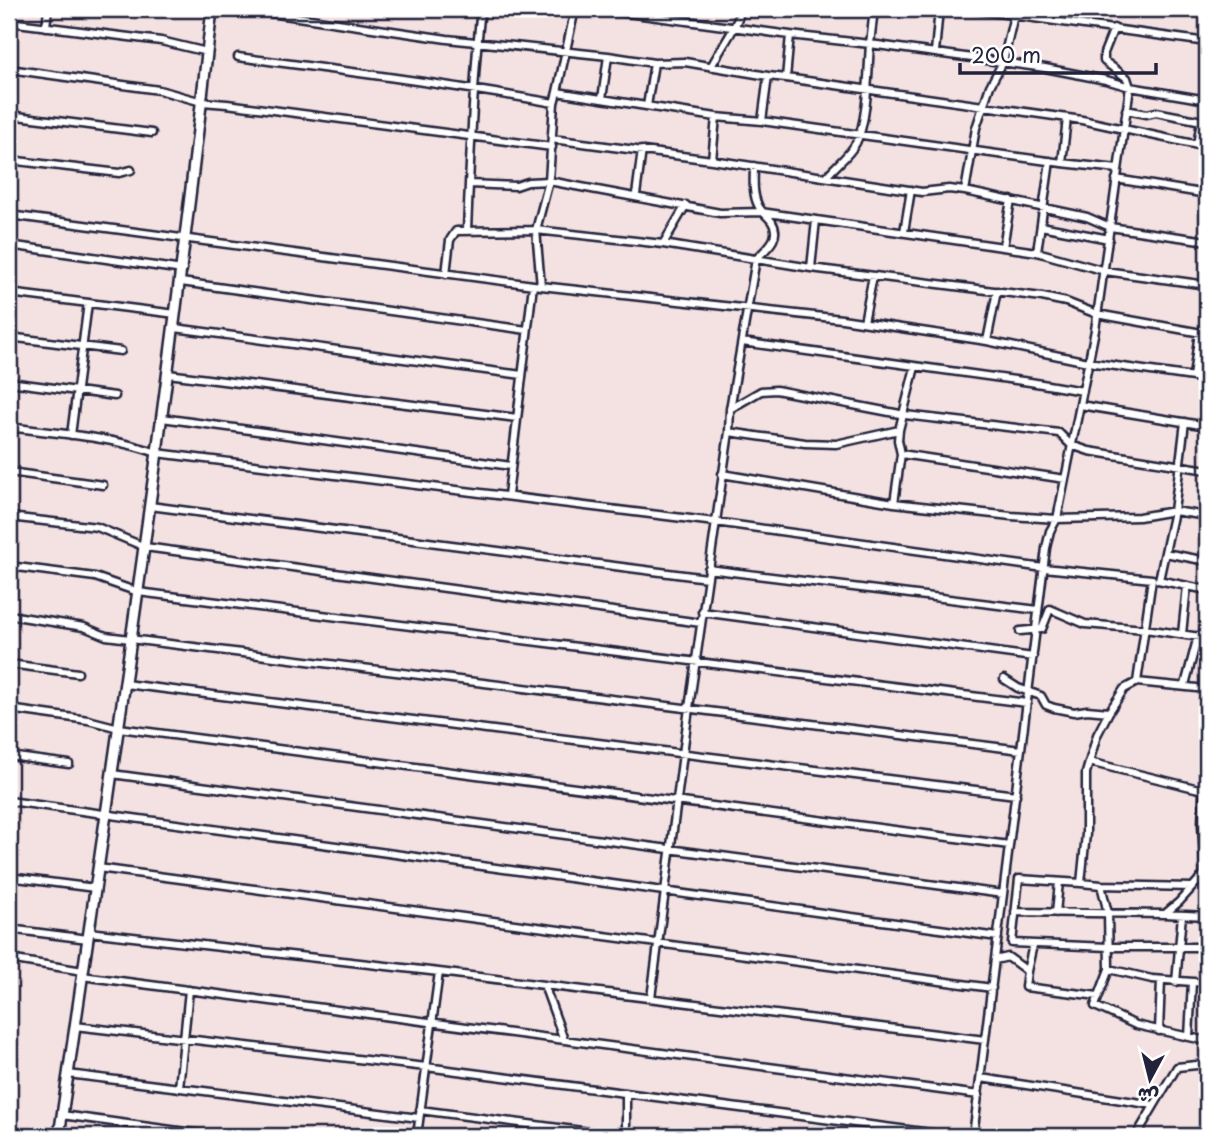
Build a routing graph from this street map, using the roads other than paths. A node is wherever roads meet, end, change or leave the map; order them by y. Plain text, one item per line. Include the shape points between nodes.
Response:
1 (48, 9) edge
2 (212, 9) edge
3 (243, 9) edge
4 (481, 9) edge
5 (575, 9) edge
6 (597, 9) edge
7 (741, 9) edge
8 (874, 9) edge
9 (939, 9) edge
10 (969, 9) edge
11 (660, 13) edge
12 (1014, 15) junction
13 (9, 22) edge
14 (46, 27) junction
15 (736, 27) junction
16 (1114, 28) junction
17 (790, 34) junction
18 (477, 42) junction
19 (1207, 42) edge
20 (870, 44) junction
21 (567, 51) junction
22 (207, 52) junction
23 (935, 52) junction
24 (608, 56) junction
25 (238, 57) dead end
26 (1003, 62) junction
27 (654, 63) junction
28 (711, 67) junction
29 (9, 69) edge
30 (768, 76) junction
31 (786, 78) junction
32 (1129, 88) junction
33 (474, 89) junction
34 (867, 91) junction
35 (557, 92) junction
36 (602, 99) junction
37 (1207, 100) edge
38 (202, 102) junction
39 (554, 103) junction
40 (983, 105) junction
41 (647, 106) junction
42 (1126, 110) junction
43 (9, 115) edge
44 (716, 117) junction
45 (1067, 118) junction
46 (762, 121) junction
47 (1204, 121) edge
48 (1123, 129) junction
49 (152, 133) dead end
50 (859, 135) junction
51 (472, 137) junction
52 (552, 139) junction
53 (1197, 145) junction
54 (552, 147) junction
55 (1207, 147) edge
56 (642, 150) junction
57 (972, 150) junction
58 (9, 160) edge
59 (712, 160) junction
60 (1050, 161) junction
61 (1062, 163) junction
62 (754, 166) junction
63 (1118, 169) junction
64 (131, 170) dead end
65 (827, 176) junction
66 (1116, 179) junction
67 (550, 181) junction
68 (469, 184) junction
69 (911, 190) junction
70 (965, 191) junction
71 (1207, 194) edge
72 (636, 195) junction
73 (1011, 200) junction
74 (686, 205) junction
75 (1043, 207) junction
76 (761, 212) junction
77 (9, 215) edge
78 (816, 220) junction
79 (1041, 226) junction
80 (1110, 227) junction
81 (467, 230) junction
82 (536, 230) junction
83 (904, 232) junction
84 (186, 238) junction
85 (1109, 239) junction
86 (1207, 241) edge
87 (663, 244) junction
88 (9, 245) edge
89 (1003, 247) junction
90 (1037, 252) junction
91 (755, 259) junction
92 (811, 268) junction
93 (183, 270) junction
94 (1105, 271) junction
95 (446, 274) junction
96 (873, 276) junction
97 (181, 282) junction
98 (533, 285) junction
99 (1207, 285) edge
100 (541, 286) junction
101 (997, 291) junction
102 (9, 293) edge
103 (88, 303) junction
104 (747, 310) junction
105 (176, 314) junction
106 (1097, 314) junction
107 (864, 322) junction
108 (174, 328) junction
109 (527, 330) junction
110 (1199, 332) junction
111 (1207, 334) edge
112 (9, 337) edge
113 (987, 341) junction
114 (742, 342) junction
115 (82, 346) junction
116 (121, 351) dead end
117 (1088, 362) junction
118 (915, 367) junction
119 (168, 374) junction
120 (522, 375) junction
121 (1193, 377) junction
122 (1207, 379) edge
123 (9, 382) edge
124 (77, 391) junction
125 (1083, 391) junction
126 (115, 396) dead end
127 (1080, 405) junction
128 (730, 409) junction
129 (905, 415) junction
130 (162, 418) junction
131 (517, 418) junction
132 (1185, 422) junction
133 (1207, 426) edge
134 (9, 427) edge
135 (900, 430) junction
136 (729, 432) junction
137 (71, 435) junction
138 (1071, 445) junction
139 (158, 453) junction
140 (901, 454) junction
141 (1181, 464) junction
142 (511, 466) junction
143 (1207, 470) edge
144 (9, 472) edge
145 (722, 474) junction
146 (1065, 479) junction
147 (103, 485) dead end
148 (508, 495) junction
149 (894, 503) junction
150 (150, 506) junction
151 (1174, 511) junction
152 (1207, 516) edge
153 (9, 517) edge
154 (1056, 519) junction
155 (715, 522) junction
156 (145, 547) junction
157 (1165, 553) junction
158 (1207, 561) edge
159 (9, 566) edge
160 (1044, 568) junction
161 (708, 569) junction
162 (707, 578) junction
163 (1156, 580) junction
164 (1187, 586) junction
165 (1207, 590) edge
166 (138, 592) junction
167 (1038, 610) junction
168 (702, 612) junction
169 (9, 615) edge
170 (701, 623) junction
171 (1145, 629) junction
172 (1036, 630) junction
173 (1020, 631) dead end
174 (1182, 634) junction
175 (1198, 636) junction
176 (132, 638) junction
177 (1207, 638) edge
178 (1033, 657) junction
179 (695, 662) junction
180 (9, 664) edge
181 (78, 673) dead end
182 (1004, 679) dead end
183 (1137, 682) junction
184 (125, 684) junction
185 (1185, 685) junction
186 (1207, 689) edge
187 (1028, 692) junction
188 (1027, 703) junction
189 (689, 708) junction
190 (9, 709) edge
191 (1109, 712) junction
192 (119, 727) junction
193 (1207, 748) edge
194 (1021, 750) junction
195 (683, 754) junction
196 (9, 755) edge
197 (1089, 762) junction
198 (69, 764) dead end
199 (112, 774) junction
200 (1203, 790) junction
201 (1016, 795) junction
202 (9, 801) edge
203 (677, 801) junction
204 (106, 814) junction
205 (1009, 845) junction
206 (670, 849) junction
207 (98, 868) junction
208 (1206, 872) edge
209 (9, 877) edge
210 (1059, 882) junction
211 (1080, 883) junction
212 (1101, 885) junction
213 (1192, 887) junction
214 (95, 888) junction
215 (665, 891) junction
216 (1003, 894) junction
217 (1015, 912) junction
218 (1108, 913) junction
219 (1056, 914) junction
220 (1166, 914) junction
221 (1182, 915) junction
222 (1207, 916) edge
223 (10, 929) edge
224 (88, 935) junction
225 (998, 937) junction
226 (658, 943) junction
227 (1033, 945) junction
228 (1178, 946) junction
229 (1108, 947) junction
230 (1207, 947) edge
231 (9, 959) edge
232 (995, 960) junction
233 (1109, 969) junction
234 (1027, 971) junction
235 (439, 972) junction
236 (83, 974) junction
237 (1161, 980) junction
238 (1176, 982) junction
239 (1192, 982) junction
240 (1207, 983) edge
241 (544, 985) junction
242 (992, 988) junction
243 (189, 990) junction
244 (1098, 996) junction
245 (651, 998) junction
246 (432, 1023) junction
247 (75, 1026) junction
248 (1159, 1031) junction
249 (1189, 1037) junction
250 (184, 1039) junction
251 (564, 1040) junction
252 (985, 1040) junction
253 (1207, 1041) edge
254 (1207, 1064) edge
255 (426, 1067) junction
256 (68, 1074) junction
257 (981, 1078) junction
258 (179, 1088) junction
259 (626, 1093) junction
260 (978, 1095) junction
261 (1154, 1105) junction
262 (420, 1110) junction
263 (62, 1115) junction
264 (419, 1118) junction
265 (59, 1136) edge
266 (215, 1136) edge
267 (417, 1136) edge
268 (620, 1136) edge
269 (626, 1136) edge
270 (954, 1136) edge
271 (973, 1136) edge
272 (1136, 1136) edge

1 - 14 street
2 - 22 street
3 - 18 street
4 - 18 street
5 - 21 street
6 - 11 street
7 - 15 street
8 - 20 street
9 - 23 street
10 - 12 street
11 - 15 street
12 - 16 street
12 - 26 street
13 - 14 street
14 - 22 street via 161,41
15 - 17 street
15 - 28 street
16 - 19 street
16 - 32 street via 1104,61 1127,78
17 - 20 street
17 - 31 street
18 - 21 street
18 - 33 street
20 - 23 street
20 - 34 street
21 - 24 street
21 - 35 street
22 - 38 street
23 - 26 street
24 - 27 street
24 - 36 street
25 - 33 street
26 - 32 street via 1079,74
26 - 40 street
27 - 28 street
27 - 41 street
28 - 30 street
29 - 38 street via 159,90
30 - 31 street
30 - 46 street
31 - 34 street
32 - 37 street
32 - 42 street
33 - 39 street
33 - 51 street
34 - 40 street
34 - 50 street
35 - 36 street
35 - 39 street
36 - 41 street
38 - 51 street
38 - 84 street
39 - 52 street
40 - 45 street
40 - 57 street
41 - 44 street
42 - 47 street
42 - 48 street
43 - 49 street
44 - 46 street
44 - 59 street
45 - 48 street
45 - 61 street
46 - 50 street
47 - 53 street
48 - 53 street
48 - 63 street
50 - 57 street
50 - 65 street
51 - 54 street
51 - 68 street
52 - 54 street
52 - 56 street
53 - 55 street
54 - 67 street
56 - 59 street
56 - 72 street
57 - 60 street
57 - 70 street
58 - 64 street via 119,173
59 - 62 street
60 - 61 street
60 - 75 street
61 - 63 street
62 - 65 street
62 - 76 street via 755,198
63 - 66 street
65 - 69 street
66 - 71 street
66 - 80 street
67 - 68 street
67 - 72 street
67 - 82 street
68 - 81 street
69 - 70 street
69 - 83 street
70 - 73 street
72 - 74 street
73 - 75 street
73 - 89 street
74 - 76 street via 729,214
74 - 87 street
75 - 79 street
75 - 80 street
76 - 78 street
76 - 91 street via 773,224 774,242
77 - 84 street
78 - 83 street
78 - 92 street
79 - 85 street
79 - 90 street
80 - 85 street
80 - 86 street
81 - 82 street
81 - 95 street via 453,234
82 - 87 street
82 - 100 street
83 - 89 street
84 - 93 street
84 - 95 street
85 - 94 street
87 - 91 street
88 - 93 street
89 - 90 street
90 - 94 street
91 - 92 street
91 - 104 street
92 - 96 street
93 - 97 street
94 - 99 street
94 - 106 street
95 - 98 street
96 - 101 street
96 - 107 street
97 - 105 street
97 - 109 street
98 - 100 street
98 - 109 street
100 - 104 street
101 - 106 street via 1066,302
101 - 113 street
102 - 103 street
103 - 105 street
103 - 115 street
104 - 107 street
104 - 114 street
105 - 108 street
106 - 110 street
106 - 117 street
107 - 113 street
108 - 119 street
108 - 120 street
109 - 120 street
110 - 111 street
110 - 121 street
112 - 115 street
113 - 117 street
114 - 118 street
114 - 128 street
115 - 116 street
115 - 124 street
117 - 121 street
117 - 125 street
118 - 125 street
118 - 129 street
119 - 130 street
119 - 131 street
120 - 131 street
121 - 122 street
123 - 124 street
124 - 126 street
124 - 137 street
125 - 127 street
127 - 132 street
127 - 138 street
128 - 129 street via 768,389
128 - 136 street
129 - 135 street
129 - 138 street via 1059,433
130 - 139 street
130 - 142 street
131 - 142 street
132 - 133 street
132 - 141 street
134 - 137 street
135 - 136 street via 836,444
135 - 140 street
136 - 145 street
137 - 139 street via 134,444
138 - 141 street
138 - 146 street
139 - 148 street
139 - 150 street
140 - 146 street
140 - 149 street
141 - 143 street
141 - 151 street
142 - 148 street
144 - 147 street
145 - 149 street
145 - 155 street
146 - 154 street
148 - 155 street
149 - 154 street
150 - 156 street
150 - 162 street
151 - 152 street
151 - 154 street via 1139,517
151 - 157 street
153 - 156 street via 97,527
154 - 160 street
155 - 160 street
155 - 161 street
156 - 166 street
156 - 170 street
157 - 158 street
157 - 163 street
159 - 166 street via 95,577
160 - 163 street
160 - 167 street
161 - 162 street
161 - 167 street
162 - 168 street
163 - 164 street
163 - 171 street
164 - 165 street
164 - 174 street
166 - 176 street
166 - 179 street
167 - 172 street
168 - 170 street
168 - 178 street
169 - 176 street
170 - 179 street
171 - 172 street via 1085,624 1050,609 1042,629
171 - 174 street
171 - 183 street
172 - 173 street
172 - 178 street
174 - 175 street
175 - 177 street
175 - 185 street
176 - 184 street
176 - 189 street
178 - 187 street
179 - 188 street
179 - 189 street
180 - 181 street
182 - 187 street
183 - 185 street
183 - 191 street via 1124,689
184 - 192 street
184 - 195 street
185 - 186 street
187 - 188 street
187 - 191 street via 1054,708
188 - 194 street
189 - 194 street
189 - 195 street
190 - 192 street
191 - 197 street
192 - 199 street
192 - 203 street
193 - 200 street
194 - 201 street
195 - 201 street
195 - 203 street
196 - 198 street
197 - 200 street
197 - 211 street
199 - 204 street
199 - 206 street
200 - 208 street
201 - 205 street
202 - 204 street
203 - 205 street
203 - 206 street
204 - 207 street
204 - 215 street
205 - 216 street
206 - 215 street
206 - 216 street
207 - 214 street
207 - 226 street
208 - 213 street
209 - 214 street
210 - 211 street
210 - 217 street via 1019,879
210 - 219 street
211 - 212 street
212 - 213 street
212 - 218 street
213 - 220 street
214 - 224 street
215 - 225 street
215 - 226 street
216 - 225 street
217 - 219 street
217 - 227 street via 1012,943
218 - 219 street
218 - 220 street
218 - 229 street
220 - 221 street
221 - 222 street
221 - 228 street
223 - 224 street
223 - 231 street
224 - 235 street
224 - 236 street
225 - 232 street
226 - 242 street
226 - 245 street
227 - 229 street
227 - 234 street
228 - 229 street
228 - 230 street
228 - 238 street
229 - 233 street
231 - 236 street
232 - 234 street via 1008,957
232 - 242 street
233 - 237 street
233 - 244 street
234 - 244 street via 1025,987
235 - 241 street
235 - 246 street
236 - 243 street
236 - 247 street
237 - 238 street
237 - 248 street
238 - 239 street
239 - 240 street
239 - 249 street
241 - 245 street
241 - 251 street
242 - 252 street
243 - 246 street
243 - 250 street
244 - 248 street via 1095,1006
245 - 252 street
246 - 251 street
246 - 255 street
247 - 250 street
247 - 256 street
248 - 249 street
249 - 253 street
250 - 255 street
250 - 258 street
251 - 260 street
252 - 257 street
254 - 261 street via 1177,1067
255 - 259 street
255 - 262 street
256 - 258 street
256 - 263 street
257 - 260 street
257 - 261 street
258 - 264 street
259 - 269 street
259 - 270 street
260 - 271 street
261 - 272 street
262 - 264 street
262 - 268 street
263 - 265 street
263 - 266 street
264 - 267 street

